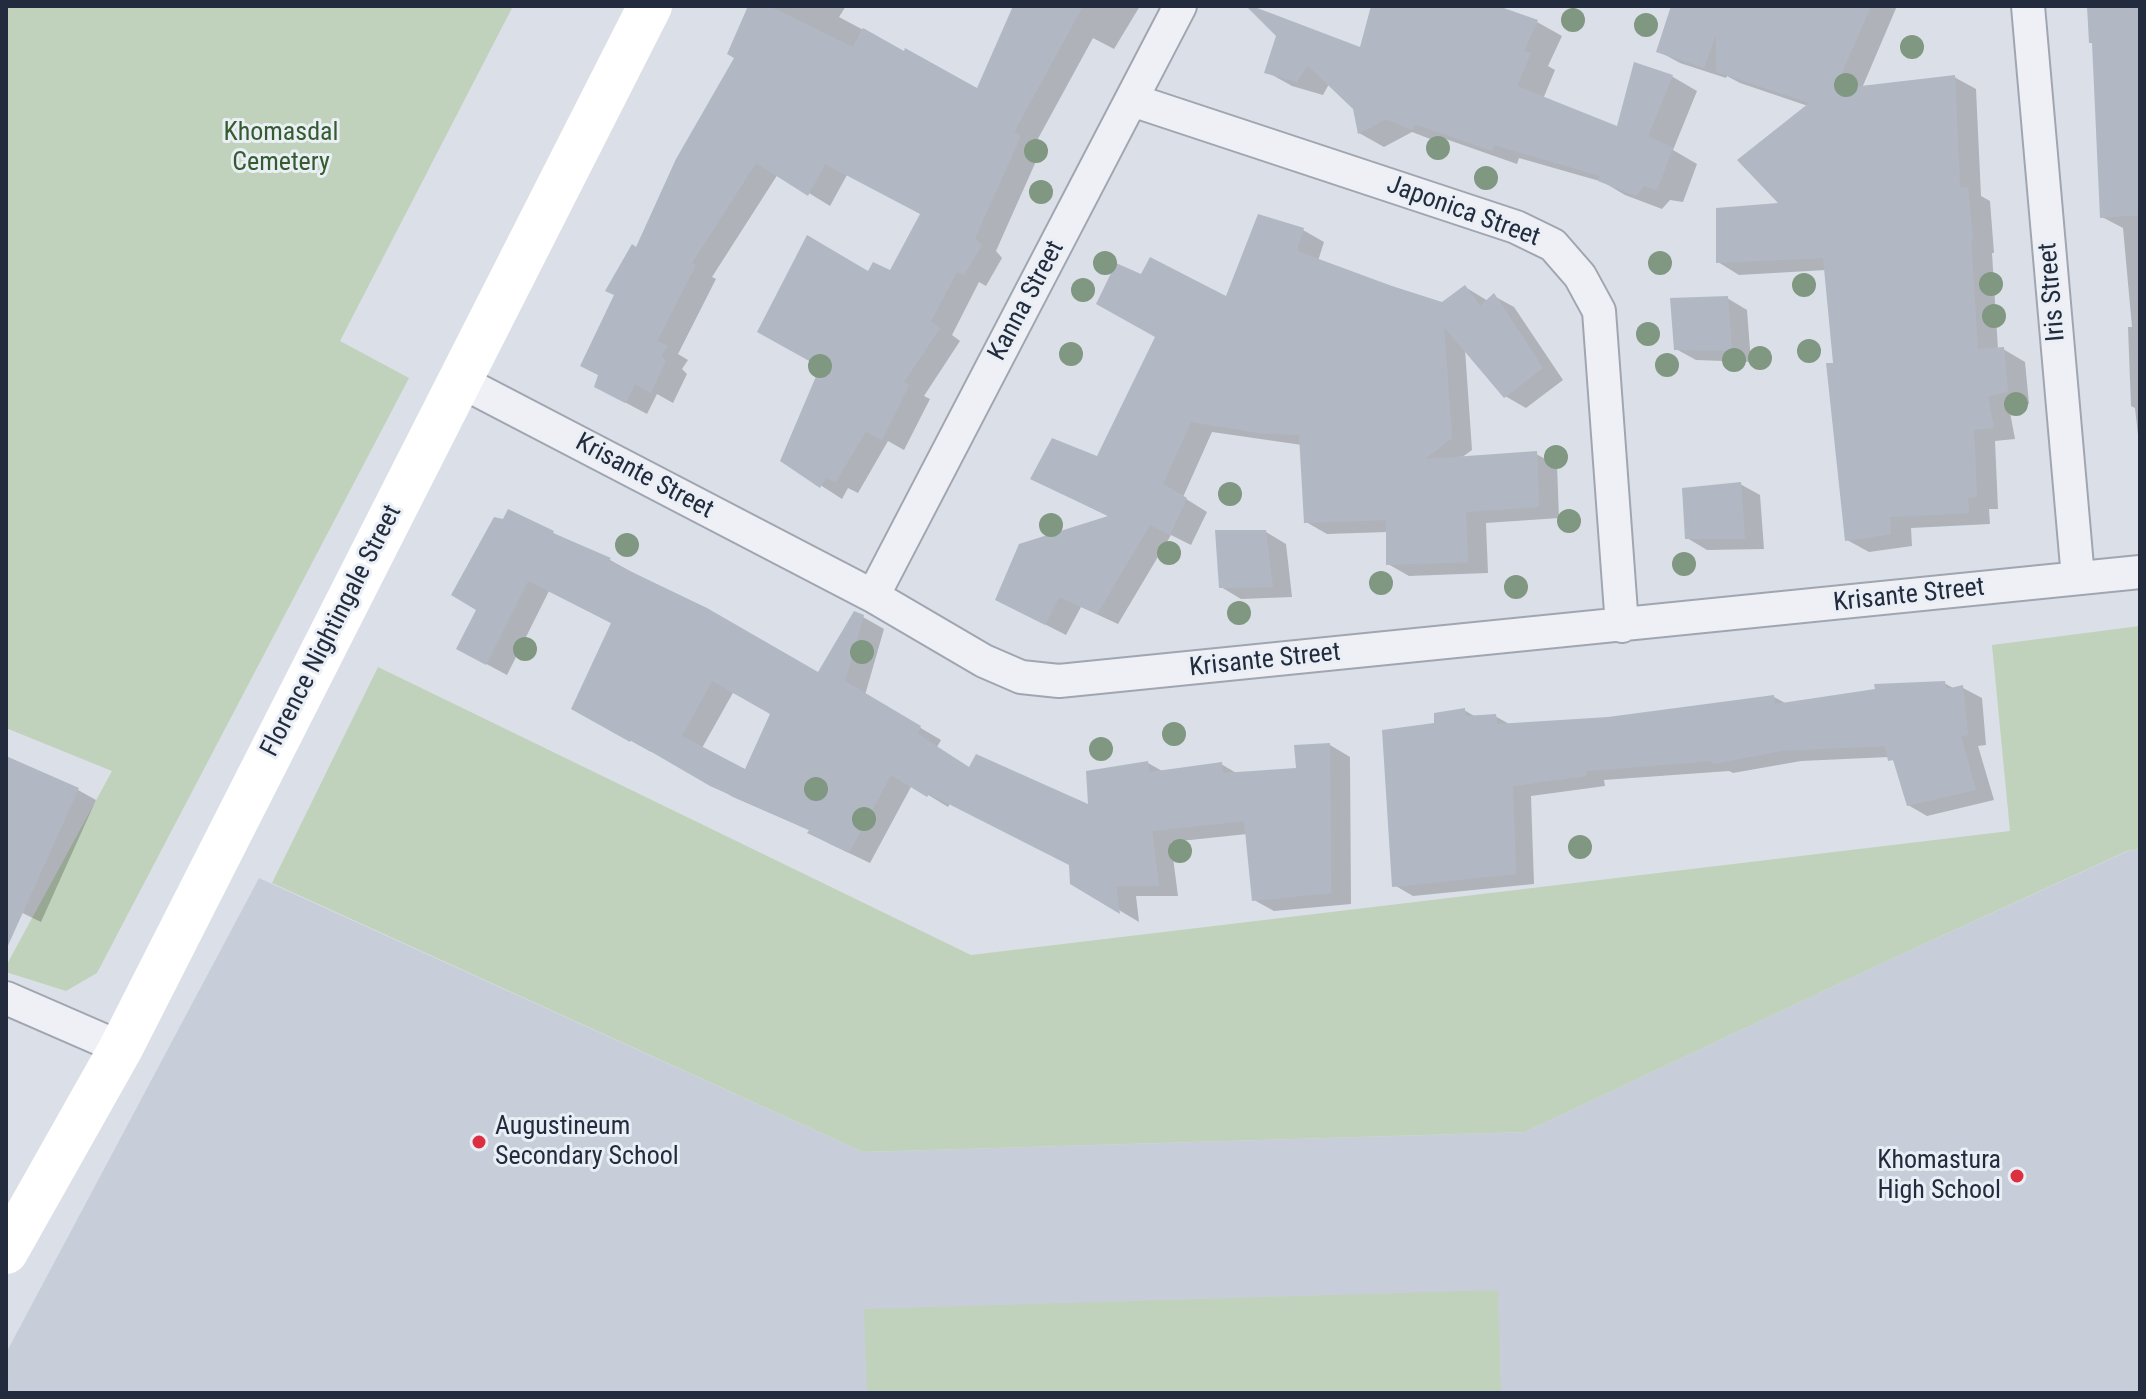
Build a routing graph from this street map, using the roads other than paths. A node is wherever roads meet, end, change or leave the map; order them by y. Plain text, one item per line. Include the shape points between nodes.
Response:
1 (650, 6) edge
2 (1180, 6) edge
3 (2028, 6) edge
4 (1132, 100) junction
5 (460, 381) junction
6 (2140, 572) edge
7 (2078, 578) junction
8 (873, 596) junction
9 (1622, 626) junction
10 (6, 998) edge
11 (121, 1048) junction
12 (6, 1252) edge

1 - 5 main road, Florence Nightingale Street
2 - 4 street, Kanna Street
3 - 7 street, Iris Street
4 - 8 street, Kanna Street
4 - 9 street, Japonica Street via 1516,227 1553,245 1580,276 1599,311
5 - 8 street, Krisante Street
5 - 11 main road, Florence Nightingale Street
6 - 7 street, Krisante Street
7 - 9 street, Krisante Street
8 - 9 street, Krisante Street via 984,661 1021,677 1059,681
10 - 11 street
11 - 12 main road, Florence Nightingale Street

